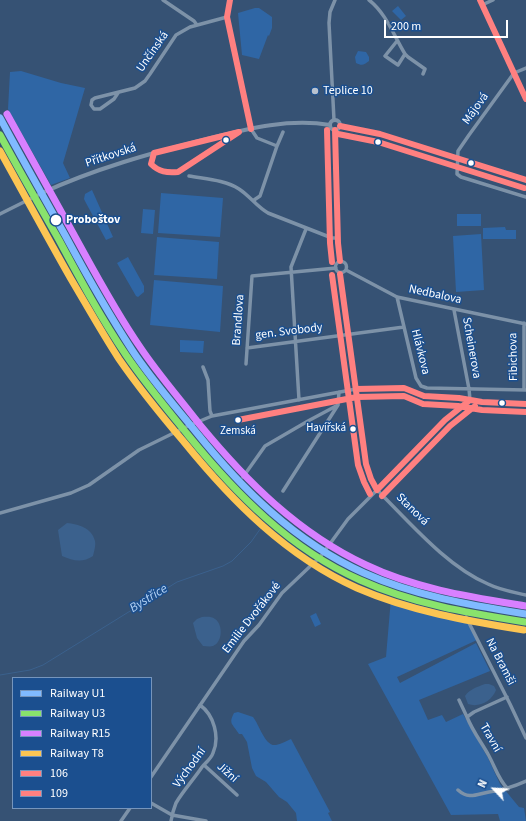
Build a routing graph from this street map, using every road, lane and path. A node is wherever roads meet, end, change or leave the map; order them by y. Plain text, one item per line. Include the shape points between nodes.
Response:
1 (163, 0) edge
2 (230, 0) edge
3 (335, 0) edge
4 (368, 0) edge
5 (480, 0) edge
6 (493, 0) edge
7 (482, 5) junction
8 (227, 17) junction
9 (197, 25) junction
10 (397, 41) junction
11 (405, 54) junction
12 (526, 68) edge
13 (514, 73) junction
14 (422, 74) dead end
15 (118, 93) junction
16 (526, 99) edge
17 (334, 120) junction
18 (330, 124) junction
19 (340, 126) junction
20 (251, 129) junction
21 (335, 130) junction
22 (283, 132) dead end
23 (0, 137) edge
24 (277, 146) junction
25 (457, 158) junction
26 (188, 176) dead end
27 (526, 180) edge
28 (42, 193) joint
29 (34, 196) junction
30 (526, 197) edge
31 (254, 200) junction
32 (0, 214) edge
33 (306, 228) junction
34 (338, 238) junction
35 (340, 261) junction
36 (336, 268) junction
37 (346, 270) junction
38 (292, 272) junction
39 (340, 274) junction
40 (397, 297) junction
41 (454, 310) junction
42 (525, 323) edge
43 (404, 327) junction
44 (348, 335) junction
45 (295, 342) junction
46 (247, 348) junction
47 (246, 364) dead end
48 (203, 367) dead end
49 (356, 389) junction
50 (469, 389) junction
51 (525, 390) edge
52 (339, 392) junction
53 (299, 400) junction
54 (470, 400) junction
55 (526, 404) edge
56 (338, 405) junction
57 (212, 416) junction
58 (243, 477) dead end
59 (377, 490) junction
60 (283, 491) dead end
61 (0, 513) edge
62 (525, 594) edge
63 (466, 617) dead end
64 (507, 697) junction
65 (459, 700) dead end
66 (200, 705) junction
67 (467, 718) junction
68 (526, 738) edge
69 (204, 765) junction
70 (152, 776) edge
71 (526, 781) edge
72 (508, 789) junction
73 (458, 790) dead end
74 (237, 795) dead end
75 (152, 803) edge
76 (129, 809) edge
77 (172, 815) junction
78 (121, 821) edge
79 (171, 821) edge
80 (206, 821) edge

1 - 9 street
2 - 8 street
3 - 17 street via 329,23
4 - 10 street via 380,12
5 - 7 street
6 - 7 street
7 - 13 street
8 - 9 street, Unčínská
8 - 20 street
9 - 15 street, Unčínská via 190,26 176,35 145,81 135,88
10 - 11 street
10 - 11 street via 386,56 398,65
11 - 14 street via 425,69
12 - 13 street
13 - 16 street
13 - 25 street, Májová via 458,151
15 - 15 street, Unčínská via 95,98 91,105 94,109 100,110
17 - 18 street
17 - 19 street via 339,122
18 - 20 street, Přítkovská via 295,123
18 - 21 street
19 - 21 street
19 - 25 street via 380,134
20 - 24 street via 257,138
20 - 28 street, Přítkovská via 154,153
21 - 34 street
22 - 24 street
23 - 29 street
24 - 31 street via 260,196
25 - 27 street
25 - 30 street via 457,174
26 - 31 street via 231,185
28 - 29 street
29 - 32 street
31 - 33 street via 264,211
33 - 34 street
33 - 38 street
34 - 35 street
35 - 36 street
35 - 37 street via 345,264
36 - 38 street
36 - 39 street
37 - 39 street
37 - 40 street, Nedbalova
38 - 45 street
38 - 46 street, Brandlova via 252,276
39 - 44 street, Stanová
40 - 41 street, Nedbalova
40 - 43 street, Hlávkova
41 - 42 street, Nedbalova
41 - 50 street, Scheinerova
42 - 51 street, Fibichova
43 - 44 street, gen. Svobody
43 - 50 street, Hlávkova via 416,378 421,386
44 - 45 street, gen. Svobody
44 - 49 street, Stanová
45 - 46 street, gen. Svobody
45 - 53 street
46 - 47 street, Brandlova
48 - 57 street via 208,380
49 - 52 street
49 - 54 street via 404,388 424,396
49 - 59 street, Stanová via 366,464
50 - 51 street
50 - 54 street, Scheinerova
52 - 53 street
52 - 56 street
53 - 57 street
54 - 55 street
54 - 59 street, Emilie Dvořákové via 445,420
56 - 58 street via 265,446
56 - 60 street
57 - 61 street via 139,450 88,485 71,493
59 - 62 street, Stanová via 452,562 489,585
59 - 66 street, Emilie Dvořákové via 348,519 317,560 275,601
63 - 64 street, Na Bramši
64 - 67 street, Travní via 474,712
64 - 68 street, Na Bramši
65 - 67 street, Travní
66 - 69 street, Východní via 206,709 216,731 214,752
66 - 70 street, Emilie Dvořákové
67 - 72 street, Travní
69 - 74 street, Jižní
69 - 77 street, Východní via 176,803
71 - 72 street
72 - 73 street via 477,796 466,795
75 - 77 street
76 - 78 street
77 - 79 street, Východní
77 - 80 street

